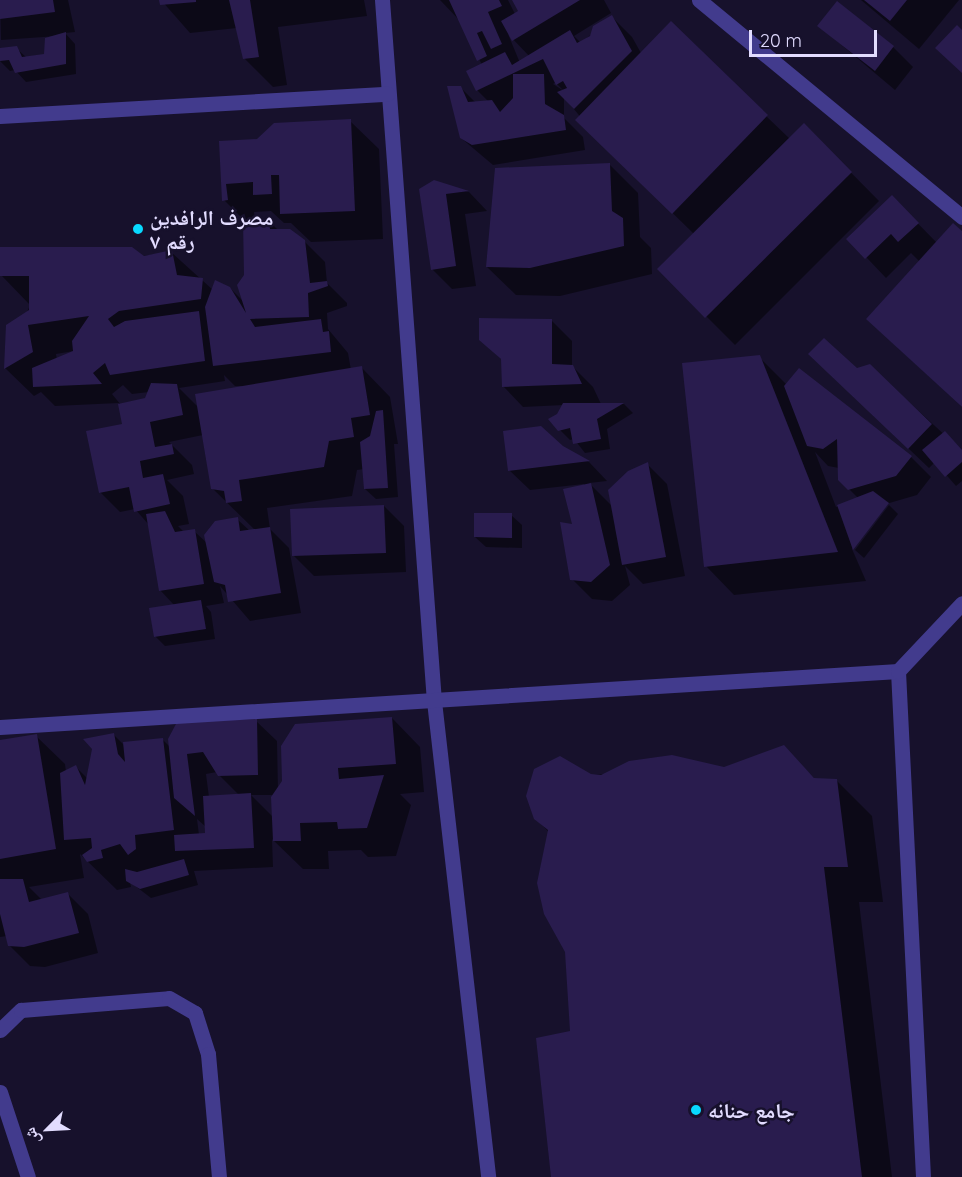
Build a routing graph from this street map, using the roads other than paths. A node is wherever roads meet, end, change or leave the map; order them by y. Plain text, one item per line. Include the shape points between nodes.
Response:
1 (382, 0) edge
2 (699, 0) edge
3 (387, 94) junction
4 (0, 116) edge
5 (962, 217) edge
6 (962, 603) edge
7 (898, 671) junction
8 (434, 701) junction
9 (0, 727) edge
10 (0, 1030) edge
11 (0, 1092) edge
12 (28, 1177) edge
13 (219, 1177) edge
14 (488, 1177) edge
15 (922, 1177) edge

1 - 3 street
2 - 5 street
3 - 4 street
3 - 8 street
6 - 7 street
7 - 8 street
7 - 15 street
8 - 9 street
8 - 14 street
10 - 13 street via 21,1010 32,1009 169,998 195,1013 208,1054
11 - 12 street

